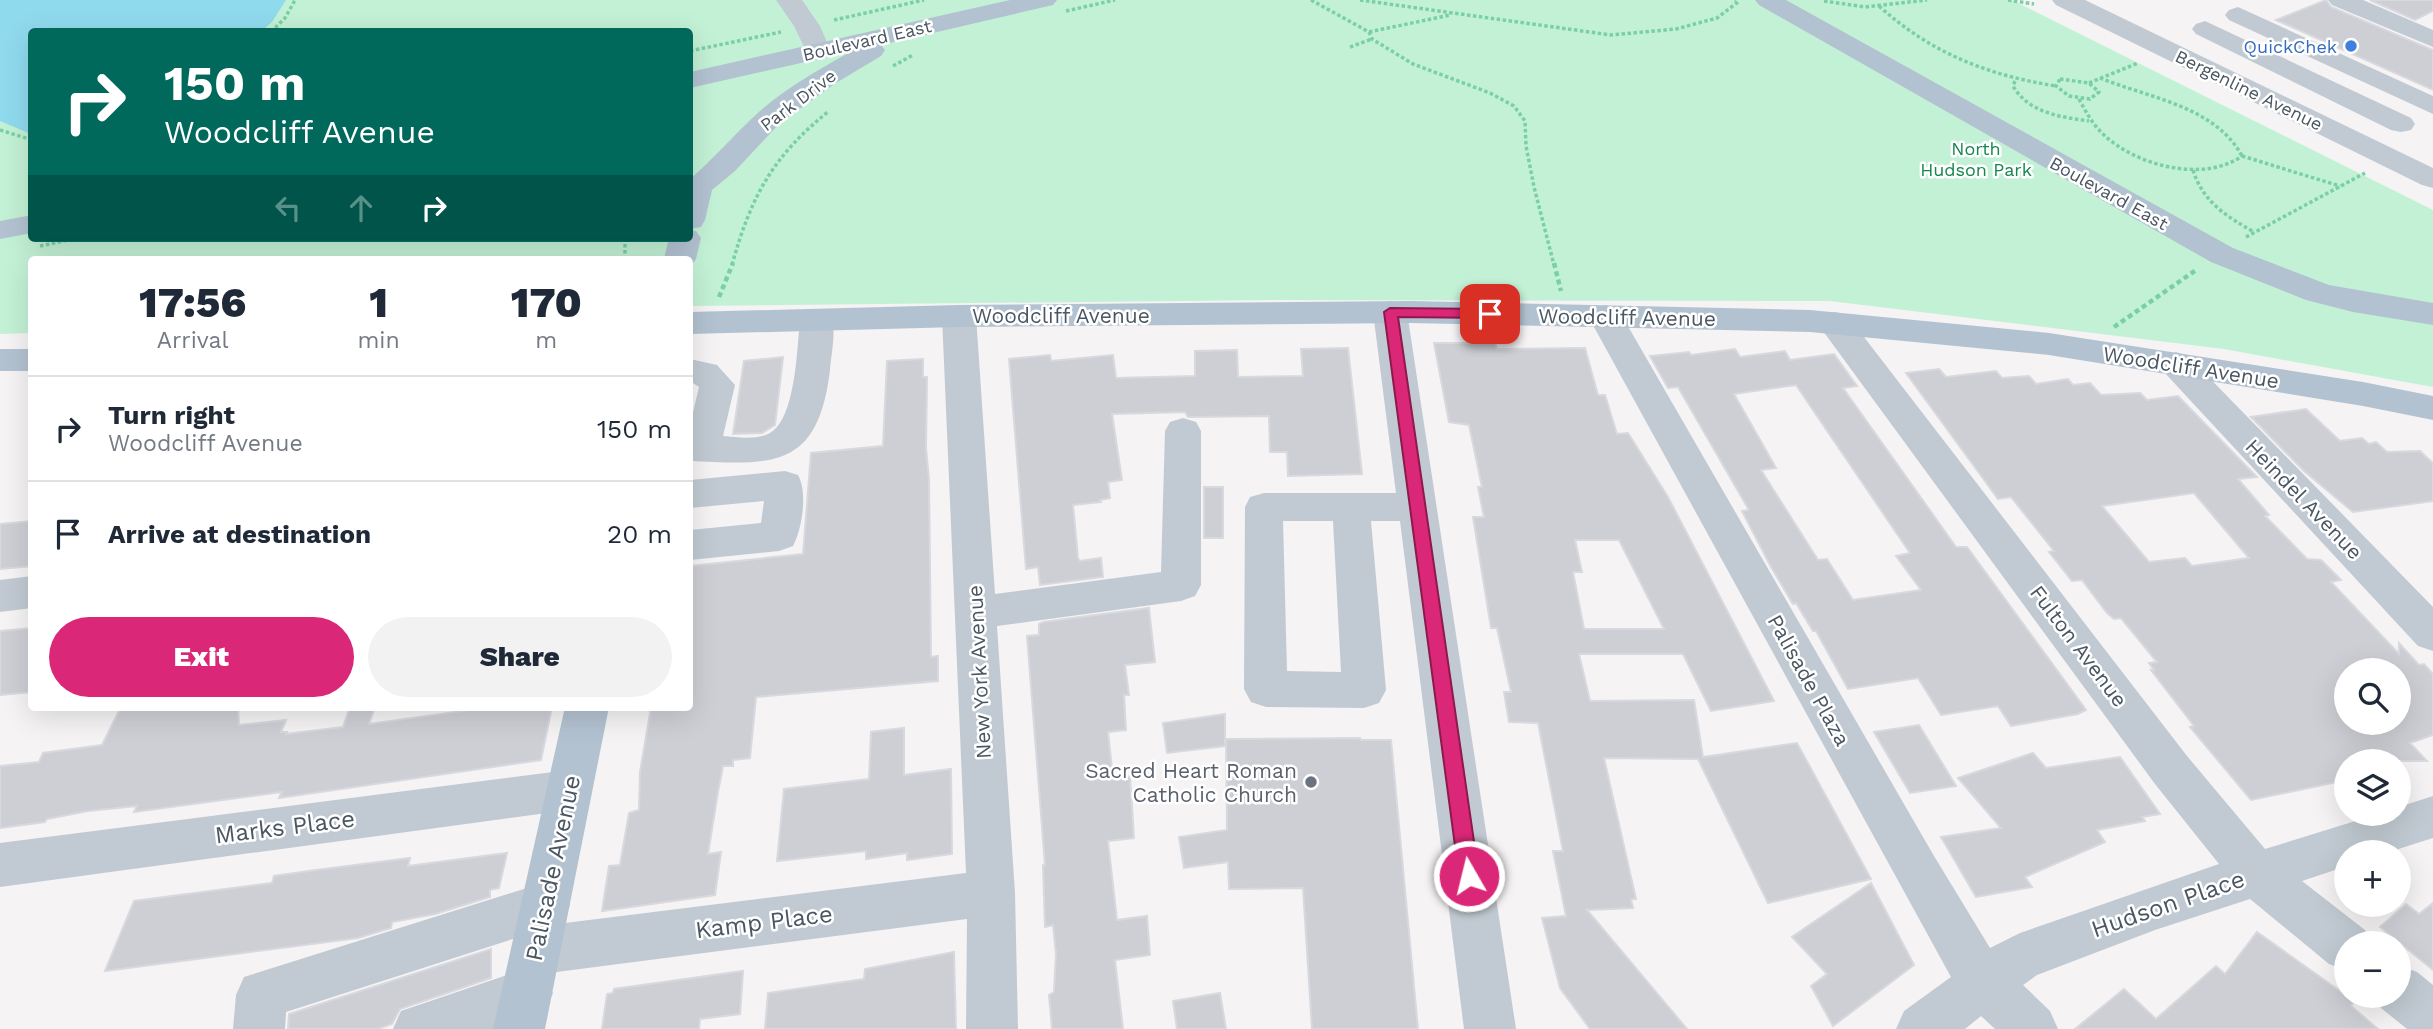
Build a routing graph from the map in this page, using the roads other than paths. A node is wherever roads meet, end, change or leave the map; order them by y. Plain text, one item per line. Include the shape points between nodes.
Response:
1 (789, 0) edge
2 (1768, 0) edge
3 (2065, 0) edge
4 (2341, 0) edge
5 (2268, 4) dead end
6 (1053, 6) edge
7 (2238, 15) junction
8 (2205, 29) junction
9 (2433, 39) edge
10 (915, 41) junction
11 (818, 51) junction
12 (2153, 53) junction
13 (693, 79) edge
14 (2433, 108) edge
15 (2394, 127) junction
16 (2359, 143) junction
17 (2433, 153) edge
18 (2433, 179) edge
19 (694, 187) edge
20 (28, 225) edge
21 (0, 230) edge
22 (1390, 312) junction
23 (2433, 314) edge
24 (960, 316) junction
25 (1587, 316) junction
26 (817, 320) junction
27 (693, 323) edge
28 (1835, 323) junction
29 (0, 360) edge
30 (28, 360) edge
31 (2176, 364) junction
32 (693, 370) edge
33 (2433, 408) edge
34 (1183, 431) dead end
35 (696, 448) edge
36 (693, 494) edge
37 (1351, 507) junction
38 (1417, 507) junction
39 (693, 545) edge
40 (28, 592) edge
41 (0, 596) edge
42 (975, 613) junction
43 (2433, 634) edge
44 (586, 711) edge
45 (569, 790) junction
46 (2433, 817) edge
47 (0, 864) edge
48 (2256, 874) junction
49 (991, 893) junction
50 (2334, 937) edge
51 (1983, 983) junction
52 (527, 989) edge
53 (2411, 1000) edge
54 (2433, 1017) edge
55 (258, 1029) edge
56 (419, 1029) edge
57 (992, 1029) edge
58 (1490, 1029) edge
59 (1922, 1029) edge
60 (2032, 1029) edge

1 - 11 street
2 - 23 main road, Boulevard East via 2222,255 2318,293
3 - 12 street, Bergenline Avenue
4 - 9 street
5 - 7 street
6 - 10 main road, Boulevard East
7 - 8 street
7 - 14 street
8 - 12 street
8 - 15 street
10 - 11 main road, Boulevard East
10 - 19 main road, Park Drive via 844,66 791,101 769,117 725,165
11 - 13 main road, Boulevard East
12 - 16 street, Bergenline Avenue
14 - 15 street
15 - 16 street
15 - 17 street
16 - 18 street, Bergenline Avenue
20 - 21 main road
22 - 24 main road, Woodcliff Avenue
22 - 25 main road, Woodcliff Avenue
22 - 38 street
24 - 26 main road, Woodcliff Avenue
24 - 42 street, New York Avenue
25 - 28 main road, Woodcliff Avenue
25 - 51 street, Palisade Plaza
26 - 27 main road, Woodcliff Avenue
26 - 35 street via 804,418 795,432 781,443 762,448
28 - 31 main road, Woodcliff Avenue via 2081,349
28 - 48 street, Fulton Avenue via 2171,769
29 - 30 main road
31 - 33 main road, Woodcliff Avenue
31 - 43 street, Heindel Avenue
32 - 35 street via 711,377 717,385
34 - 42 street via 1181,584
36 - 39 street via 785,485 779,536
37 - 37 street via 1364,690 1266,689 1264,507
37 - 38 street
38 - 58 street
40 - 41 street
42 - 49 street, New York Avenue
44 - 45 main road, Palisade Avenue
45 - 47 street, Marks Place
45 - 52 main road, Palisade Avenue
46 - 48 street, Hudson Place
48 - 50 street, Fulton Avenue
48 - 51 street, Hudson Place via 2020,957
49 - 52 street, Kamp Place
49 - 57 street, New York Avenue
51 - 59 street, Hudson Place
51 - 60 street, Palisade Plaza
52 - 55 street via 262,995
52 - 56 street
53 - 54 street

